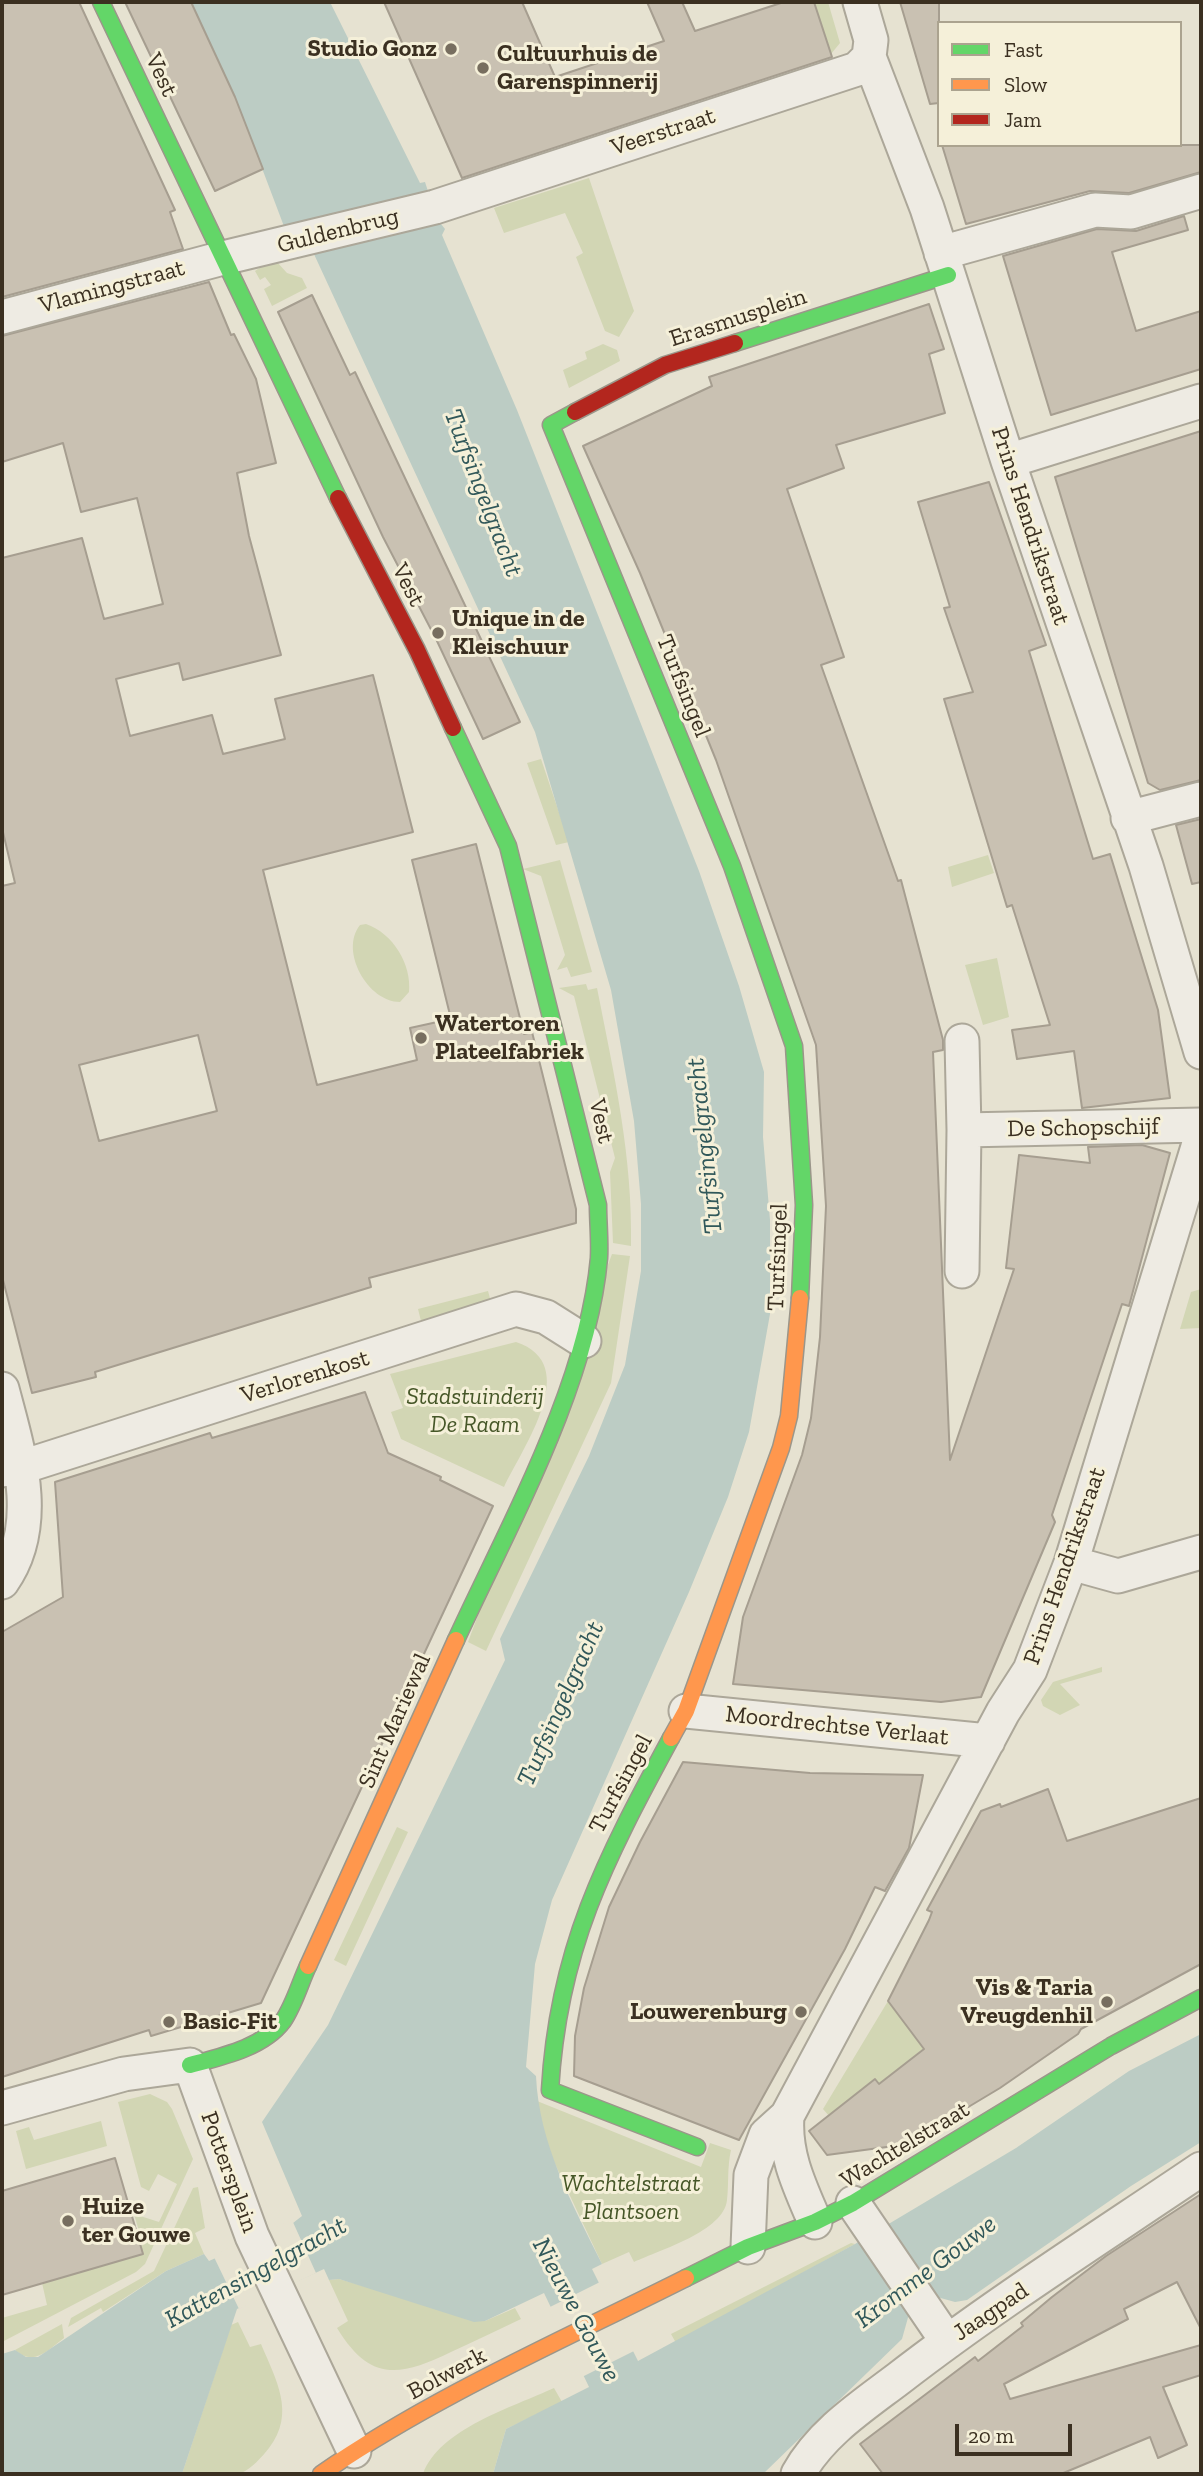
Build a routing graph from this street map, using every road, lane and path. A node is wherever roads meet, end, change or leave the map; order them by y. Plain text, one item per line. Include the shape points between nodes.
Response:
1 (101, 2) edge
2 (860, 2) edge
3 (869, 57) junction
4 (1201, 191) edge
5 (444, 204) joint
6 (223, 258) junction
7 (944, 264) junction
8 (2, 317) edge
9 (1201, 401) edge
10 (551, 425) joint
11 (1008, 461) junction
12 (1201, 799) edge
13 (1128, 818) junction
14 (962, 1041) dead end
15 (1201, 1052) edge
16 (1201, 1125) edge
17 (964, 1130) junction
18 (1201, 1137) edge
19 (962, 1271) dead end
20 (584, 1341) junction
21 (2, 1389) edge
22 (12, 1469) edge
23 (1201, 1552) edge
24 (1071, 1563) junction
25 (2, 1582) edge
26 (686, 1711) junction
27 (988, 1741) junction
28 (1201, 1998) edge
29 (190, 2065) junction
30 (2, 2108) edge
31 (787, 2116) junction
32 (697, 2147) dead end
33 (1201, 2169) edge
34 (853, 2203) junction
35 (815, 2222) junction
36 (748, 2246) junction
37 (621, 2310) joint
38 (947, 2341) junction
39 (357, 2457) junction
40 (321, 2474) edge
41 (798, 2474) edge

1 - 6 street, Vest
2 - 3 street, Prins Hendrikstraat via 872,40
3 - 5 street, Veerstraat via 857,69
3 - 7 street, Prins Hendrikstraat
4 - 7 street via 1131,212 1095,210
5 - 6 street, Guldenbrug
6 - 8 street, Vlamingstraat
6 - 20 street, Vest via 321,466 417,650 508,846 598,1205 598,1258
7 - 10 street, Erasmusplein via 665,365
7 - 11 street, Prins Hendrikstraat
9 - 11 street
10 - 26 street, Turfsingel via 732,866 794,1046 803,1217 789,1416
11 - 13 street, Prins Hendrikstraat
12 - 13 street
13 - 15 street, Prins Hendrikstraat
14 - 17 street
16 - 17 street, De Schopschijf
17 - 19 street
18 - 24 street, Prins Hendrikstraat
20 - 22 street, Verlorenkost via 546,1317 516,1309
20 - 29 street, Sint Mariewal via 562,1407 283,2021 267,2038
21 - 22 street
22 - 25 street via 24,1504 21,1538
23 - 24 street via 1118,1576
24 - 27 street, Prins Hendrikstraat via 1030,1670
26 - 27 street, Moordrechtse Verlaat
26 - 32 street, Turfsingel via 589,1899 553,2034 550,2090
27 - 31 street, Prins Hendrikstraat
28 - 34 street, Wachtelstraat via 1111,2046
29 - 30 street via 124,2074
29 - 39 street, Pottersplein via 252,2236
31 - 35 street, Prins Hendrikstraat via 785,2138 791,2164
31 - 36 street, Prins Hendrikstraat via 765,2135 751,2175
33 - 38 street, Jaagpad
34 - 35 street, Wachtelstraat
34 - 38 street
35 - 36 street, Wachtelstraat
36 - 37 street, Wachtelstraat
37 - 39 street, Bolwerk via 460,2392
38 - 41 street, Jaagpad via 834,2428
39 - 40 street, Bolwerk

